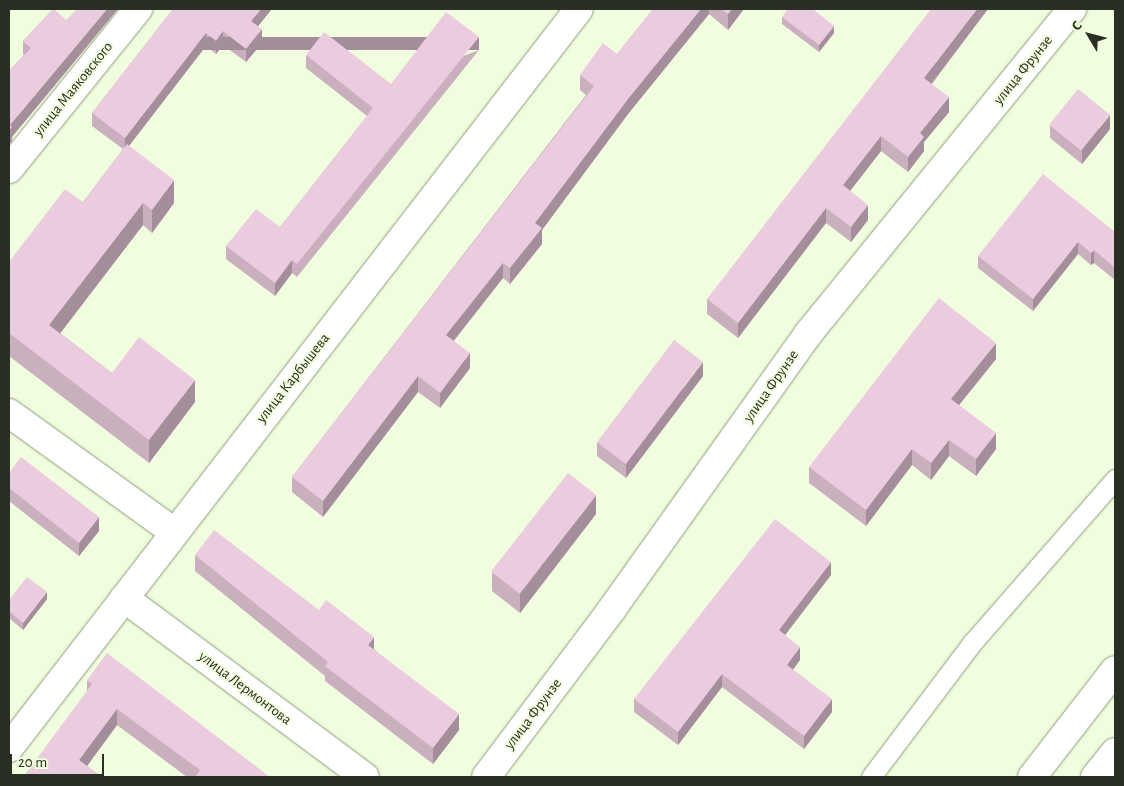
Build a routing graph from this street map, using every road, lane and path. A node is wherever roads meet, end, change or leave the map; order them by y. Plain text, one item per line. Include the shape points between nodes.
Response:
1 (138, 9) edge
2 (579, 9) edge
3 (1072, 9) edge
4 (9, 170) edge
5 (9, 413) edge
6 (1115, 479) edge
7 (174, 532) junction
8 (124, 598) junction
9 (1115, 670) edge
10 (9, 748) edge
11 (1115, 752) edge
12 (365, 777) edge
13 (486, 777) edge
14 (871, 777) edge
15 (1032, 777) edge
16 (1095, 777) edge

1 - 4 street, улица Маяковского
2 - 7 street, улица Карбышева
3 - 13 street, улица Фрунзе via 808,334 612,609
5 - 7 street
6 - 14 lane via 972,643
7 - 8 street, улица Карбышева
8 - 10 street, улица Карбышева
8 - 12 street, улица Лермонтова
9 - 15 street
11 - 16 street

